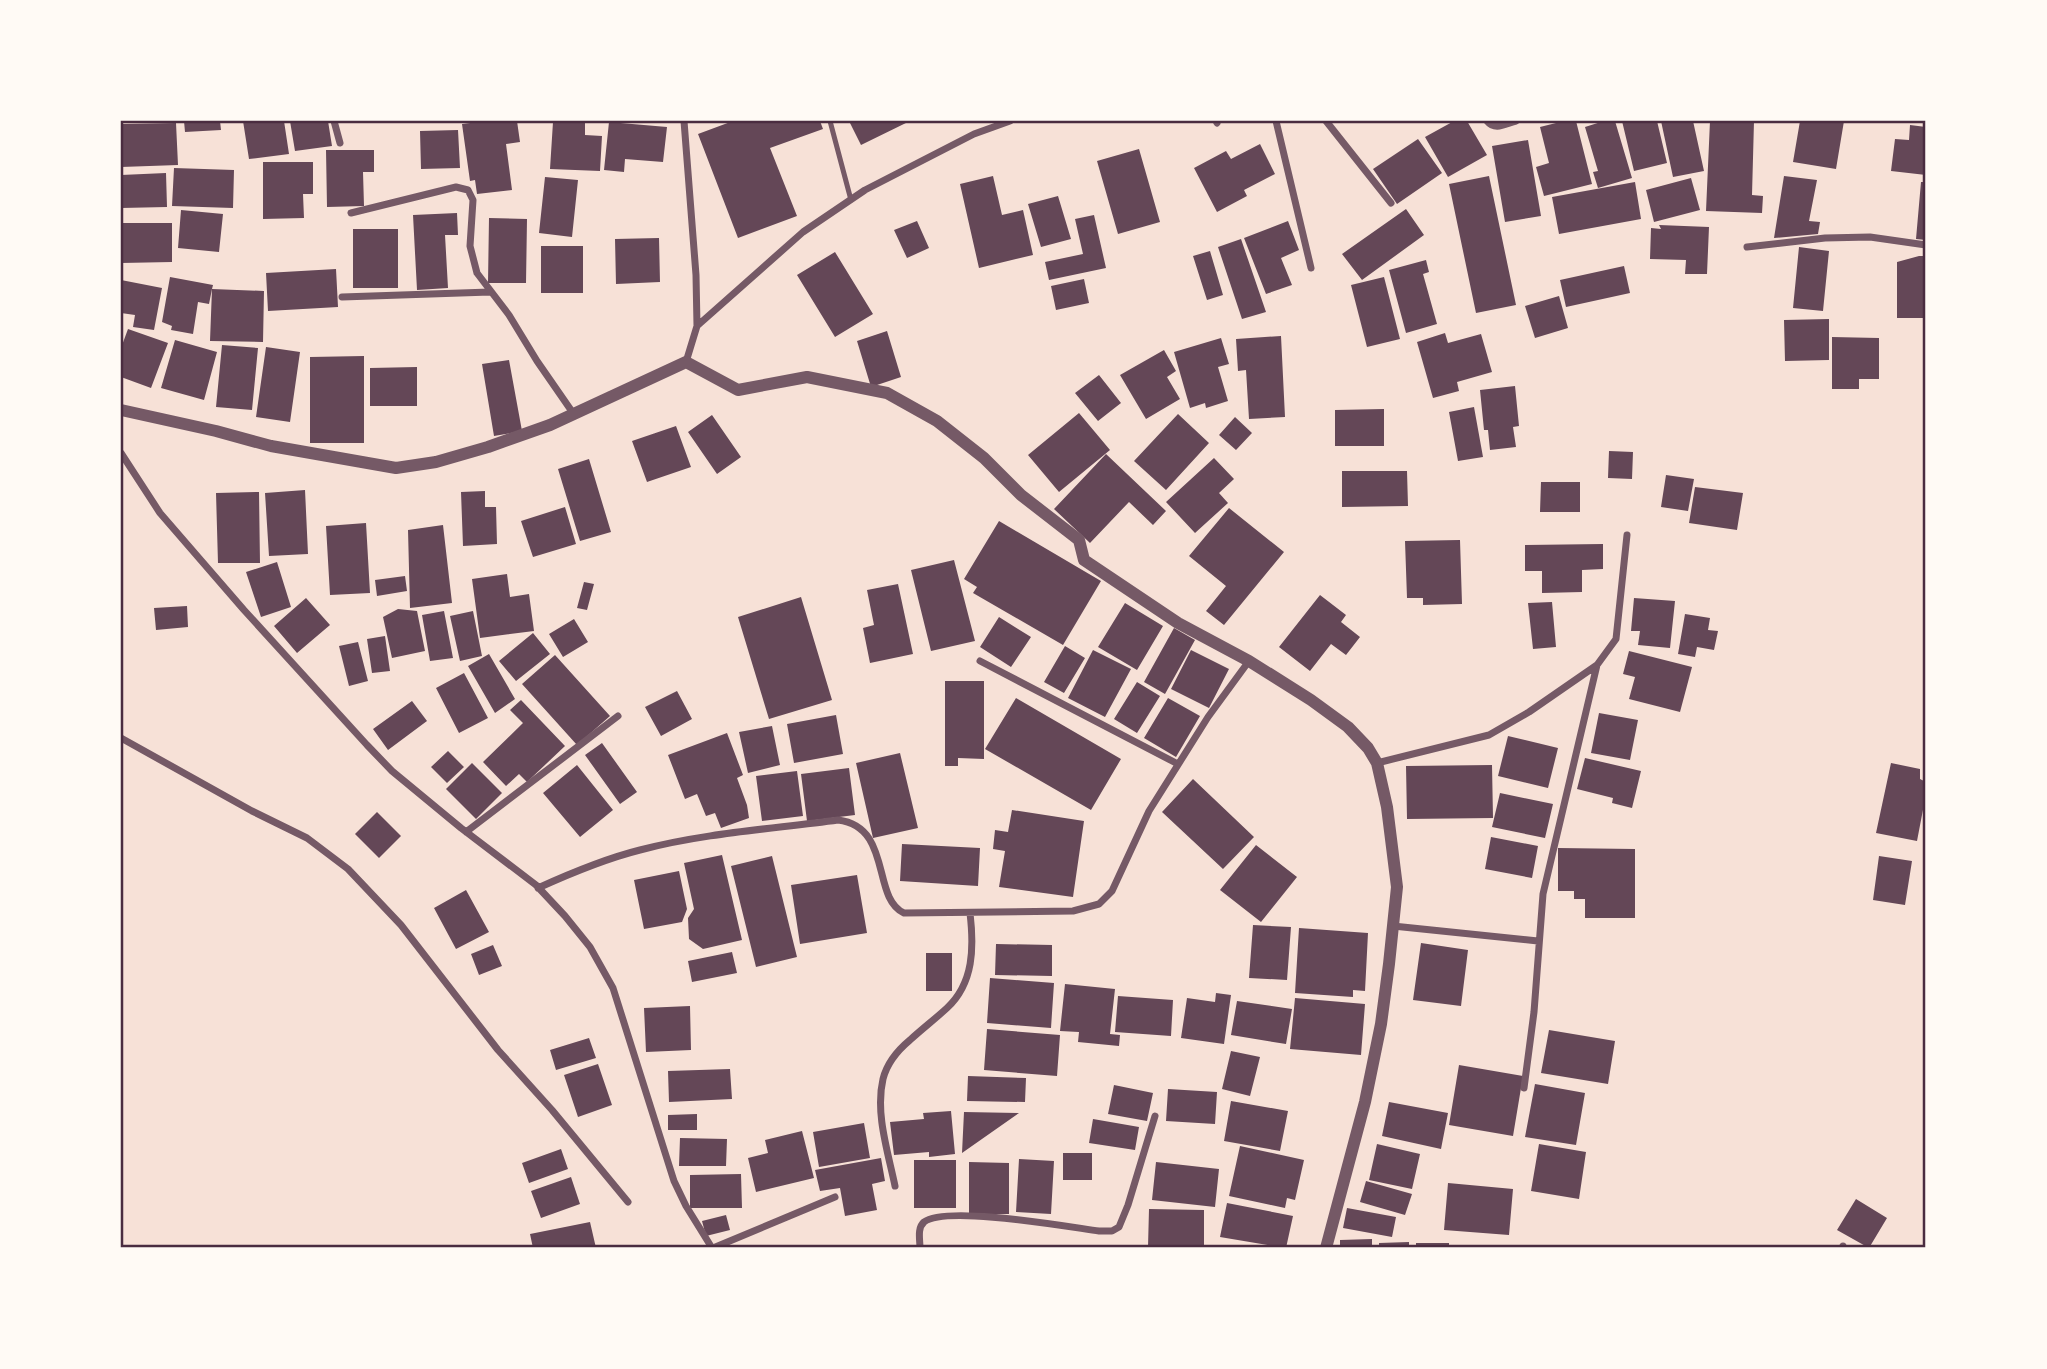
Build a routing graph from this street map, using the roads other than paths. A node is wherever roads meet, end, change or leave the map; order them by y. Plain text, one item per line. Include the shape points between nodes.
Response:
1 (334, 121) edge
2 (684, 121) edge
3 (830, 121) edge
4 (1010, 121) edge
5 (1276, 121) edge
6 (1326, 121) edge
7 (1487, 121) edge
8 (1516, 121) edge
9 (340, 143) dead end
10 (851, 200) junction
11 (1391, 203) dead end
12 (351, 213) dead end
13 (1926, 245) edge
14 (1747, 247) dead end
15 (1311, 268) dead end
16 (490, 292) junction
17 (342, 297) dead end
18 (696, 326) junction
19 (686, 362) junction
20 (121, 410) edge
21 (573, 413) junction
22 (121, 453) edge
23 (1627, 535) dead end
24 (980, 661) dead end
25 (1249, 661) junction
26 (1597, 665) junction
27 (618, 716) dead end
28 (121, 738) edge
29 (1377, 763) junction
30 (1178, 764) junction
31 (466, 832) junction
32 (538, 888) junction
33 (970, 913) junction
34 (1393, 926) junction
35 (1538, 941) junction
36 (1524, 1088) dead end
37 (1155, 1115) dead end
38 (895, 1186) dead end
39 (835, 1197) dead end
40 (628, 1202) dead end
41 (712, 1248) edge
42 (919, 1248) edge
43 (1326, 1248) edge

1 - 9 street
2 - 18 street
3 - 10 lane
4 - 10 street via 974,134
5 - 15 street
6 - 11 street
7 - 8 street via 1496,127
10 - 18 street via 803,232
12 - 16 street via 457,187 468,190 473,200 470,246 477,273
13 - 14 street via 1870,237
16 - 17 street
16 - 21 street
18 - 19 street
19 - 21 street
19 - 25 street via 738,390 807,377 887,393 937,421 984,458 1021,495 1079,540 1084,561 1178,623
20 - 21 street via 271,446 396,468 488,447
22 - 31 street via 160,513 244,610 392,771
23 - 26 street via 1616,639
24 - 30 street
25 - 29 street via 1348,727
25 - 30 street
26 - 29 street via 1489,735
26 - 35 street via 1545,882
27 - 31 street
28 - 40 street via 307,838 348,869 401,925 498,1050
29 - 34 street via 1397,887
30 - 33 street via 1149,811 1112,891 1099,904 1073,911
31 - 32 street
32 - 33 street via 582,868 641,850 838,820 862,827 896,909 904,913
32 - 41 street via 590,947 613,988 674,1181
33 - 38 street via 967,981 946,1009 896,1054 883,1079 882,1122
34 - 35 street
34 - 43 street via 1381,1024 1365,1101
35 - 36 street
37 - 42 street via 1128,1206 1119,1227 1112,1231 963,1215 924,1223 919,1230
39 - 41 street

